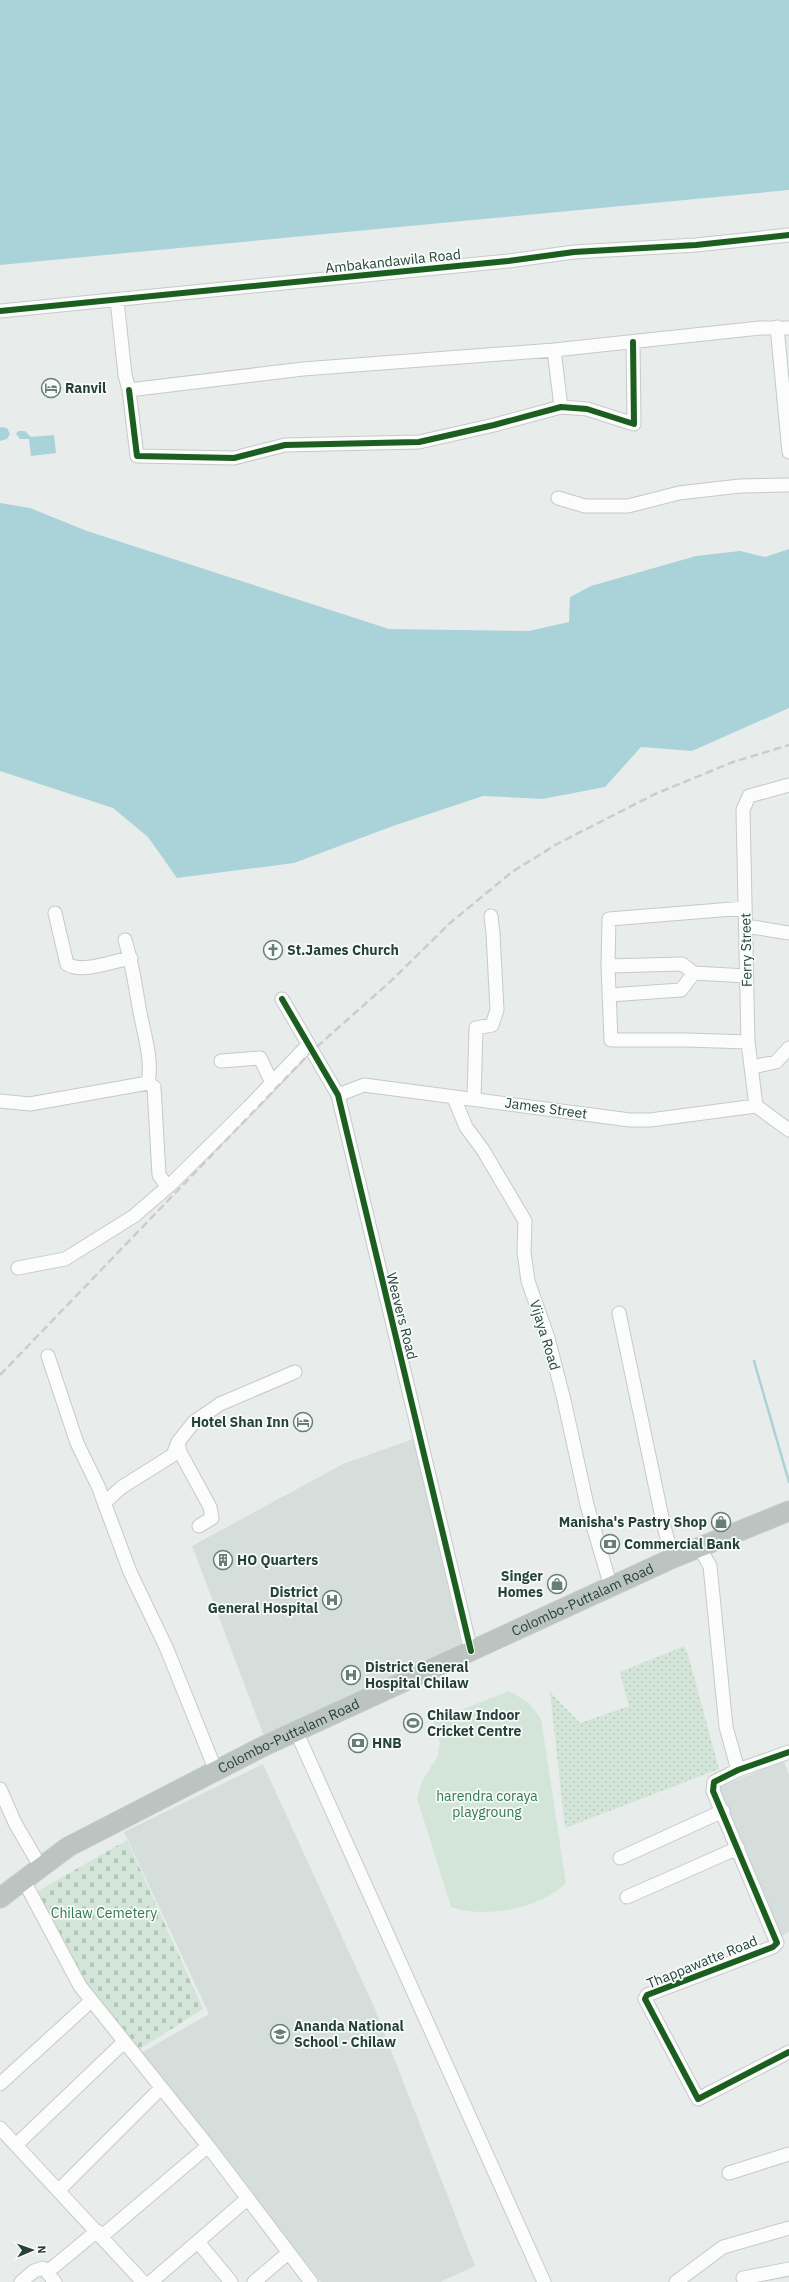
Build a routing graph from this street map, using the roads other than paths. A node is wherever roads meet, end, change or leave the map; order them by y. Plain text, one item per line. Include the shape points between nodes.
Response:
1 (789, 235) edge
2 (117, 300) junction
3 (0, 311) edge
4 (783, 328) edge
5 (633, 342) junction
6 (554, 350) junction
7 (129, 390) junction
8 (561, 407) junction
9 (789, 452) edge
10 (789, 484) edge
11 (558, 498) dead end
12 (789, 785) edge
13 (745, 908) junction
14 (55, 913) dead end
15 (491, 916) dead end
16 (746, 926) junction
17 (789, 933) edge
18 (125, 940) dead end
19 (131, 958) junction
20 (608, 966) junction
21 (694, 973) junction
22 (746, 976) junction
23 (609, 995) junction
24 (282, 998) dead end
25 (748, 1042) junction
26 (308, 1046) junction
27 (789, 1048) edge
28 (221, 1061) dead end
29 (752, 1067) junction
30 (148, 1083) junction
31 (272, 1083) junction
32 (338, 1095) junction
33 (454, 1098) junction
34 (474, 1099) junction
35 (0, 1101) edge
36 (756, 1106) junction
37 (789, 1130) edge
38 (171, 1184) junction
39 (18, 1268) dead end
40 (619, 1313) dead end
41 (48, 1356) dead end
42 (295, 1372) dead end
43 (178, 1442) junction
44 (104, 1503) junction
45 (786, 1512) edge
46 (199, 1526) dead end
47 (699, 1547) junction
48 (673, 1558) junction
49 (611, 1587) junction
50 (471, 1651) junction
51 (296, 1731) junction
52 (789, 1752) edge
53 (738, 1770) junction
54 (216, 1771) junction
55 (0, 1789) edge
56 (722, 1811) junction
57 (738, 1848) junction
58 (620, 1858) dead end
59 (40, 1866) junction
60 (23, 1879) junction
61 (627, 1897) dead end
62 (0, 1898) edge
63 (91, 2001) junction
64 (124, 2042) junction
65 (789, 2052) edge
66 (0, 2084) edge
67 (161, 2088) junction
68 (0, 2128) edge
69 (16, 2145) junction
70 (208, 2146) junction
71 (789, 2154) edge
72 (729, 2173) dead end
73 (58, 2190) junction
74 (247, 2199) junction
75 (789, 2228) edge
76 (100, 2233) junction
77 (198, 2242) junction
78 (288, 2254) junction
79 (789, 2269) edge
80 (46, 2271) junction
81 (743, 2278) dead end
82 (21, 2282) edge
83 (54, 2282) edge
84 (143, 2282) edge
85 (151, 2282) edge
86 (231, 2282) edge
87 (254, 2282) edge
88 (311, 2282) edge
89 (544, 2282) edge
90 (676, 2282) edge

1 - 2 street, Ambakandawila Road via 696,245 574,252 508,261
2 - 3 street, Ambakandawila Road
2 - 7 street
4 - 5 street
4 - 9 street
5 - 6 street
5 - 8 street via 634,424 587,409
6 - 7 street via 303,369
6 - 8 street
7 - 8 street via 137,456 234,458 285,444 419,442
10 - 11 street via 740,486 679,493 628,506 585,506
12 - 13 street, Ferry Street via 749,796 744,805
13 - 16 street, Ferry Street
13 - 20 street via 609,919
14 - 19 street via 67,964 73,968 86,968
15 - 34 street via 497,1010 492,1025 476,1028
16 - 17 street
16 - 22 street, Ferry Street
18 - 19 street
19 - 30 street via 150,1072
20 - 21 street via 682,964
20 - 23 street
21 - 22 street
21 - 23 street via 681,990
22 - 25 street, Ferry Street
23 - 25 street via 611,1040
24 - 26 street, Weavers Road
25 - 29 street, Ferry Street
26 - 31 street
26 - 32 street, Weavers Road
27 - 29 street via 776,1062
28 - 31 street via 260,1058
29 - 36 street, Ferry Street
30 - 35 street via 30,1104
30 - 38 street via 154,1088 159,1175 164,1182
31 - 38 street
32 - 33 street, James Street via 364,1085
32 - 50 street, Weavers Road
33 - 34 street, James Street
33 - 49 street, Vijaya Road via 466,1127 483,1150 525,1221 524,1252 528,1281 548,1338 587,1505
34 - 36 street, James Street via 630,1120 650,1120
36 - 37 street
38 - 39 street via 134,1216 65,1259
40 - 48 street via 664,1527
41 - 44 street via 77,1443
42 - 43 street via 220,1404 194,1422
43 - 44 street via 173,1455 122,1487
43 - 46 street via 180,1452 210,1507 212,1518
44 - 54 street via 130,1572 166,1646
45 - 47 highway, Colombo-Puttalam Road
47 - 48 highway, Colombo-Puttalam Road
47 - 53 street via 710,1566 726,1727
48 - 49 highway, Colombo-Puttalam Road
49 - 50 highway, Colombo-Puttalam Road
50 - 51 highway, Colombo-Puttalam Road
51 - 54 highway, Colombo-Puttalam Road
51 - 89 street
52 - 53 street, Thappawatte Road
53 - 56 street, Thappawatte Road via 714,1782 713,1791
54 - 59 highway, Colombo-Puttalam Road via 96,1831
55 - 59 street via 14,1822
56 - 57 street, Thappawatte Road
56 - 58 street
57 - 61 street
57 - 65 street, Thappawatte Road via 776,1943 773,1947 647,1995 645,1999 698,2099
59 - 60 highway, Colombo-Puttalam Road
60 - 62 highway, Colombo-Puttalam Road
60 - 63 street via 80,1986
63 - 64 street
63 - 66 street
64 - 67 street
64 - 69 street
67 - 70 street
67 - 73 street
68 - 69 street
69 - 73 street
70 - 74 street
70 - 76 street
71 - 72 street
73 - 76 street
74 - 77 street
74 - 78 street
75 - 90 street via 723,2247
76 - 80 street
76 - 84 street
77 - 85 street
77 - 86 street
78 - 87 street
78 - 88 street
79 - 81 street
80 - 82 street via 43,2268 39,2269
80 - 83 street

